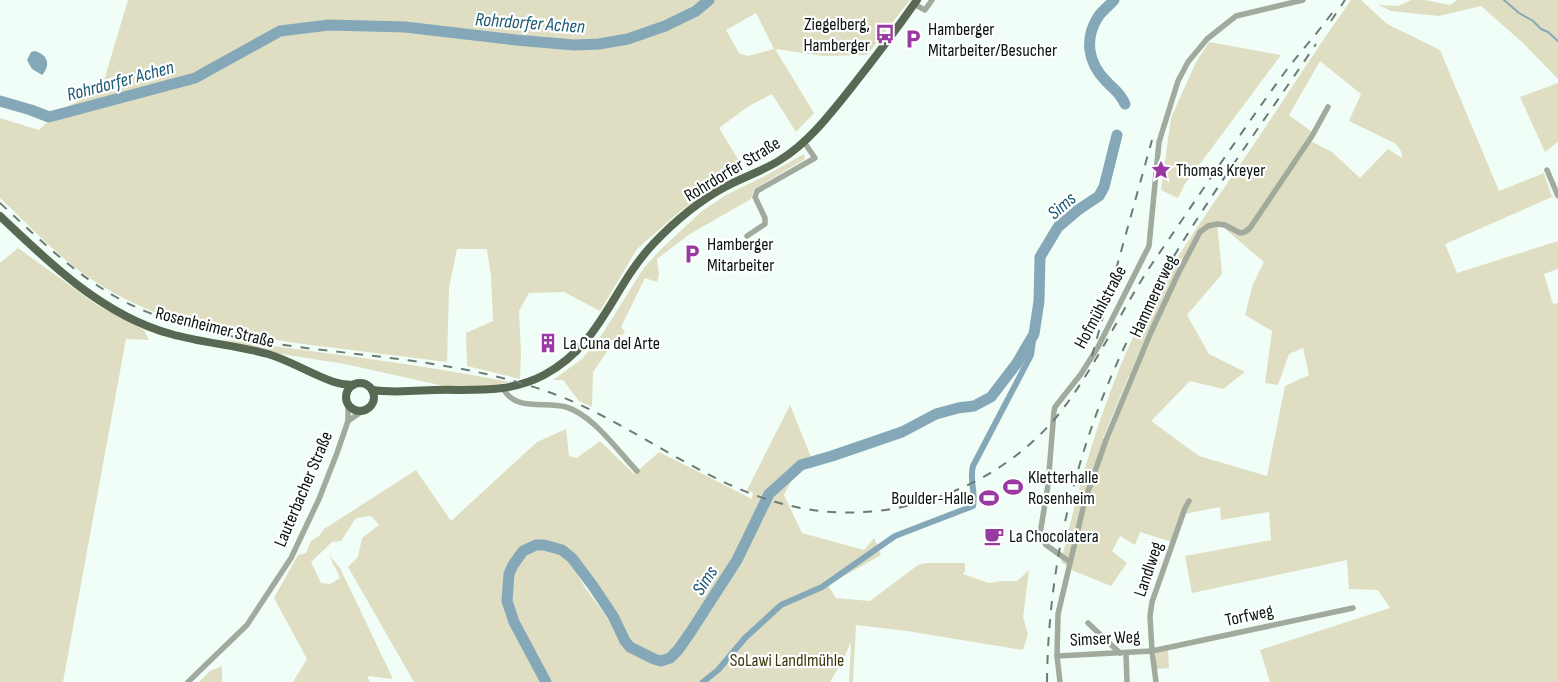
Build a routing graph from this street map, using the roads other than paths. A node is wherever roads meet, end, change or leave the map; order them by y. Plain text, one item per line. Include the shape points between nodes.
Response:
1 (932, 0) edge
2 (1303, 0) edge
3 (916, 2) edge
4 (1328, 107) dead end
5 (804, 142) junction
6 (1547, 170) dead end
7 (1555, 183) edge
8 (1558, 196) edge
9 (0, 216) edge
10 (747, 236) dead end
11 (335, 383) junction
12 (353, 385) junction
13 (504, 388) junction
14 (372, 390) junction
15 (389, 392) junction
16 (346, 396) junction
17 (374, 400) junction
18 (348, 405) junction
19 (361, 412) junction
20 (348, 421) junction
21 (637, 470) dead end
22 (1189, 501) dead end
23 (1070, 562) junction
24 (1353, 608) dead end
25 (1088, 623) dead end
26 (1152, 651) junction
27 (1123, 653) junction
28 (1058, 656) junction
29 (188, 682) edge
30 (1060, 682) edge
31 (1126, 682) edge
32 (1156, 682) edge

1 - 3 street via 925,10
2 - 23 street, Hofmühlstraße via 1236,16 1203,42 1178,81 1159,142 1149,246 1098,347 1055,407 1040,534 1046,545
3 - 5 main road, Rohrdorfer Straße via 838,104
4 - 23 street, Hammererweg via 1250,228 1240,233 1217,224 1200,232 1151,332 1106,440 1085,500
5 - 10 street via 815,158 758,191 755,197 765,224
5 - 13 main road, Rohrdorfer Straße via 780,160 727,186 691,209 639,260 597,328 580,349 541,376
6 - 7 street
7 - 8 street
9 - 11 main road, Rosenheimer Straße via 64,274 146,326 267,354
11 - 12 main road, Rosenheimer Straße
11 - 16 main road, Rosenheimer Straße
12 - 14 main road via 363,384
12 - 16 main road
13 - 15 main road, Rohrdorfer Straße
13 - 21 street via 507,395 519,402 564,406 580,412
14 - 15 main road, Rohrdorfer Straße
14 - 17 main road
15 - 17 main road, Rohrdorfer Straße
16 - 18 main road
17 - 19 main road via 368,409
18 - 19 main road
18 - 20 street, Lauterbacher Straße
19 - 20 street, Lauterbacher Straße
20 - 29 street, Lauterbacher Straße via 319,499 291,558 247,625
22 - 26 street, Landlweg via 1152,602
23 - 28 street via 1058,614
24 - 26 street, Torfweg
25 - 27 street
26 - 27 street, Simser Weg
26 - 32 street, Simser Weg
27 - 28 street, Simser Weg
27 - 31 street
28 - 30 street

